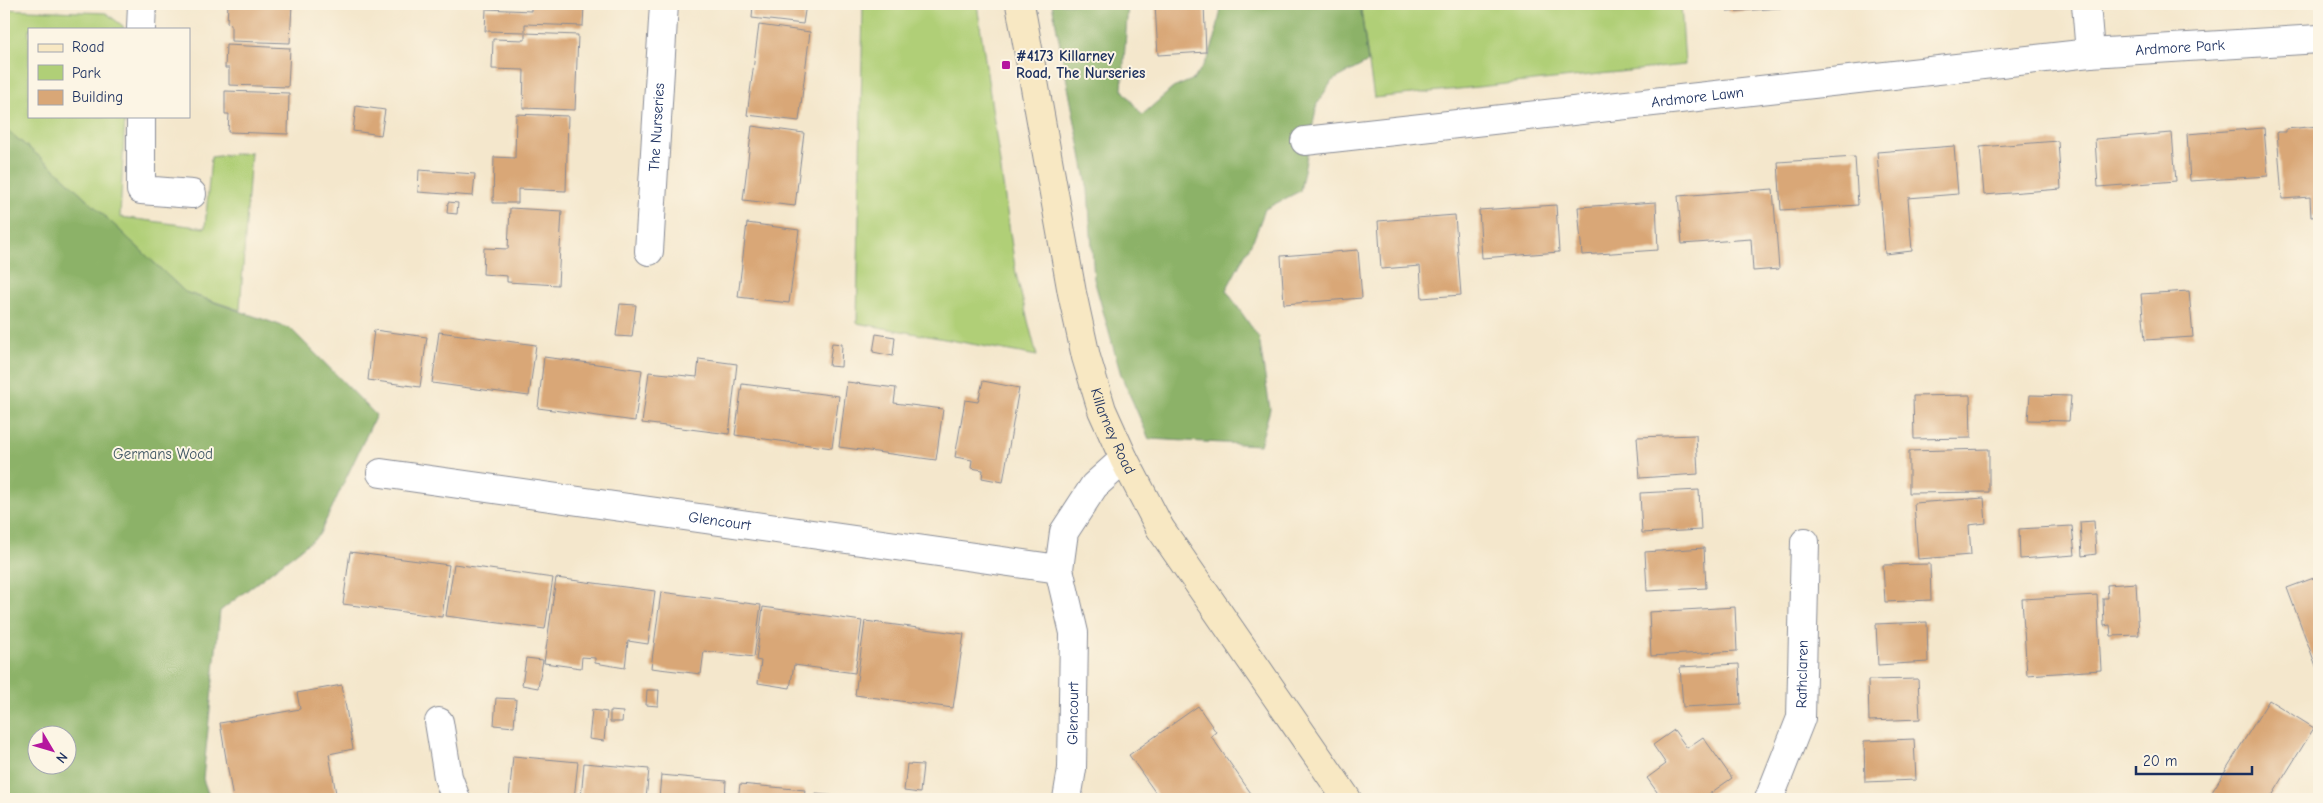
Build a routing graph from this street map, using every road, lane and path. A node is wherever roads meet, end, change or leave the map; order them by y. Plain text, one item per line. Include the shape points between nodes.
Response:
1 (142, 4) edge
2 (664, 4) edge
3 (1020, 4) edge
4 (2086, 4) edge
5 (141, 28) edge
6 (2319, 39) edge
7 (2090, 53) junction
8 (141, 118) edge
9 (1305, 141) dead end
10 (192, 194) dead end
11 (649, 251) dead end
12 (1124, 459) junction
13 (381, 473) dead end
14 (1805, 542) dead end
15 (1059, 569) junction
16 (439, 722) dead end
17 (456, 799) edge
18 (1067, 799) edge
19 (1347, 799) edge
20 (1769, 799) edge

1 - 5 street
2 - 11 street, The Nurseries
3 - 12 main road, Killarney Road via 1086,357 1102,410
4 - 7 street
6 - 7 street, Ardmore Park
7 - 9 street, Ardmore Lawn
8 - 10 street via 141,190
12 - 15 street, Glencourt via 1094,486 1064,532
12 - 19 main road, Killarney Road via 1160,528
13 - 15 street, Glencourt
14 - 20 street, Rathclaren via 1800,718
15 - 18 street, Glencourt via 1074,633 1072,769
16 - 17 street via 448,777

